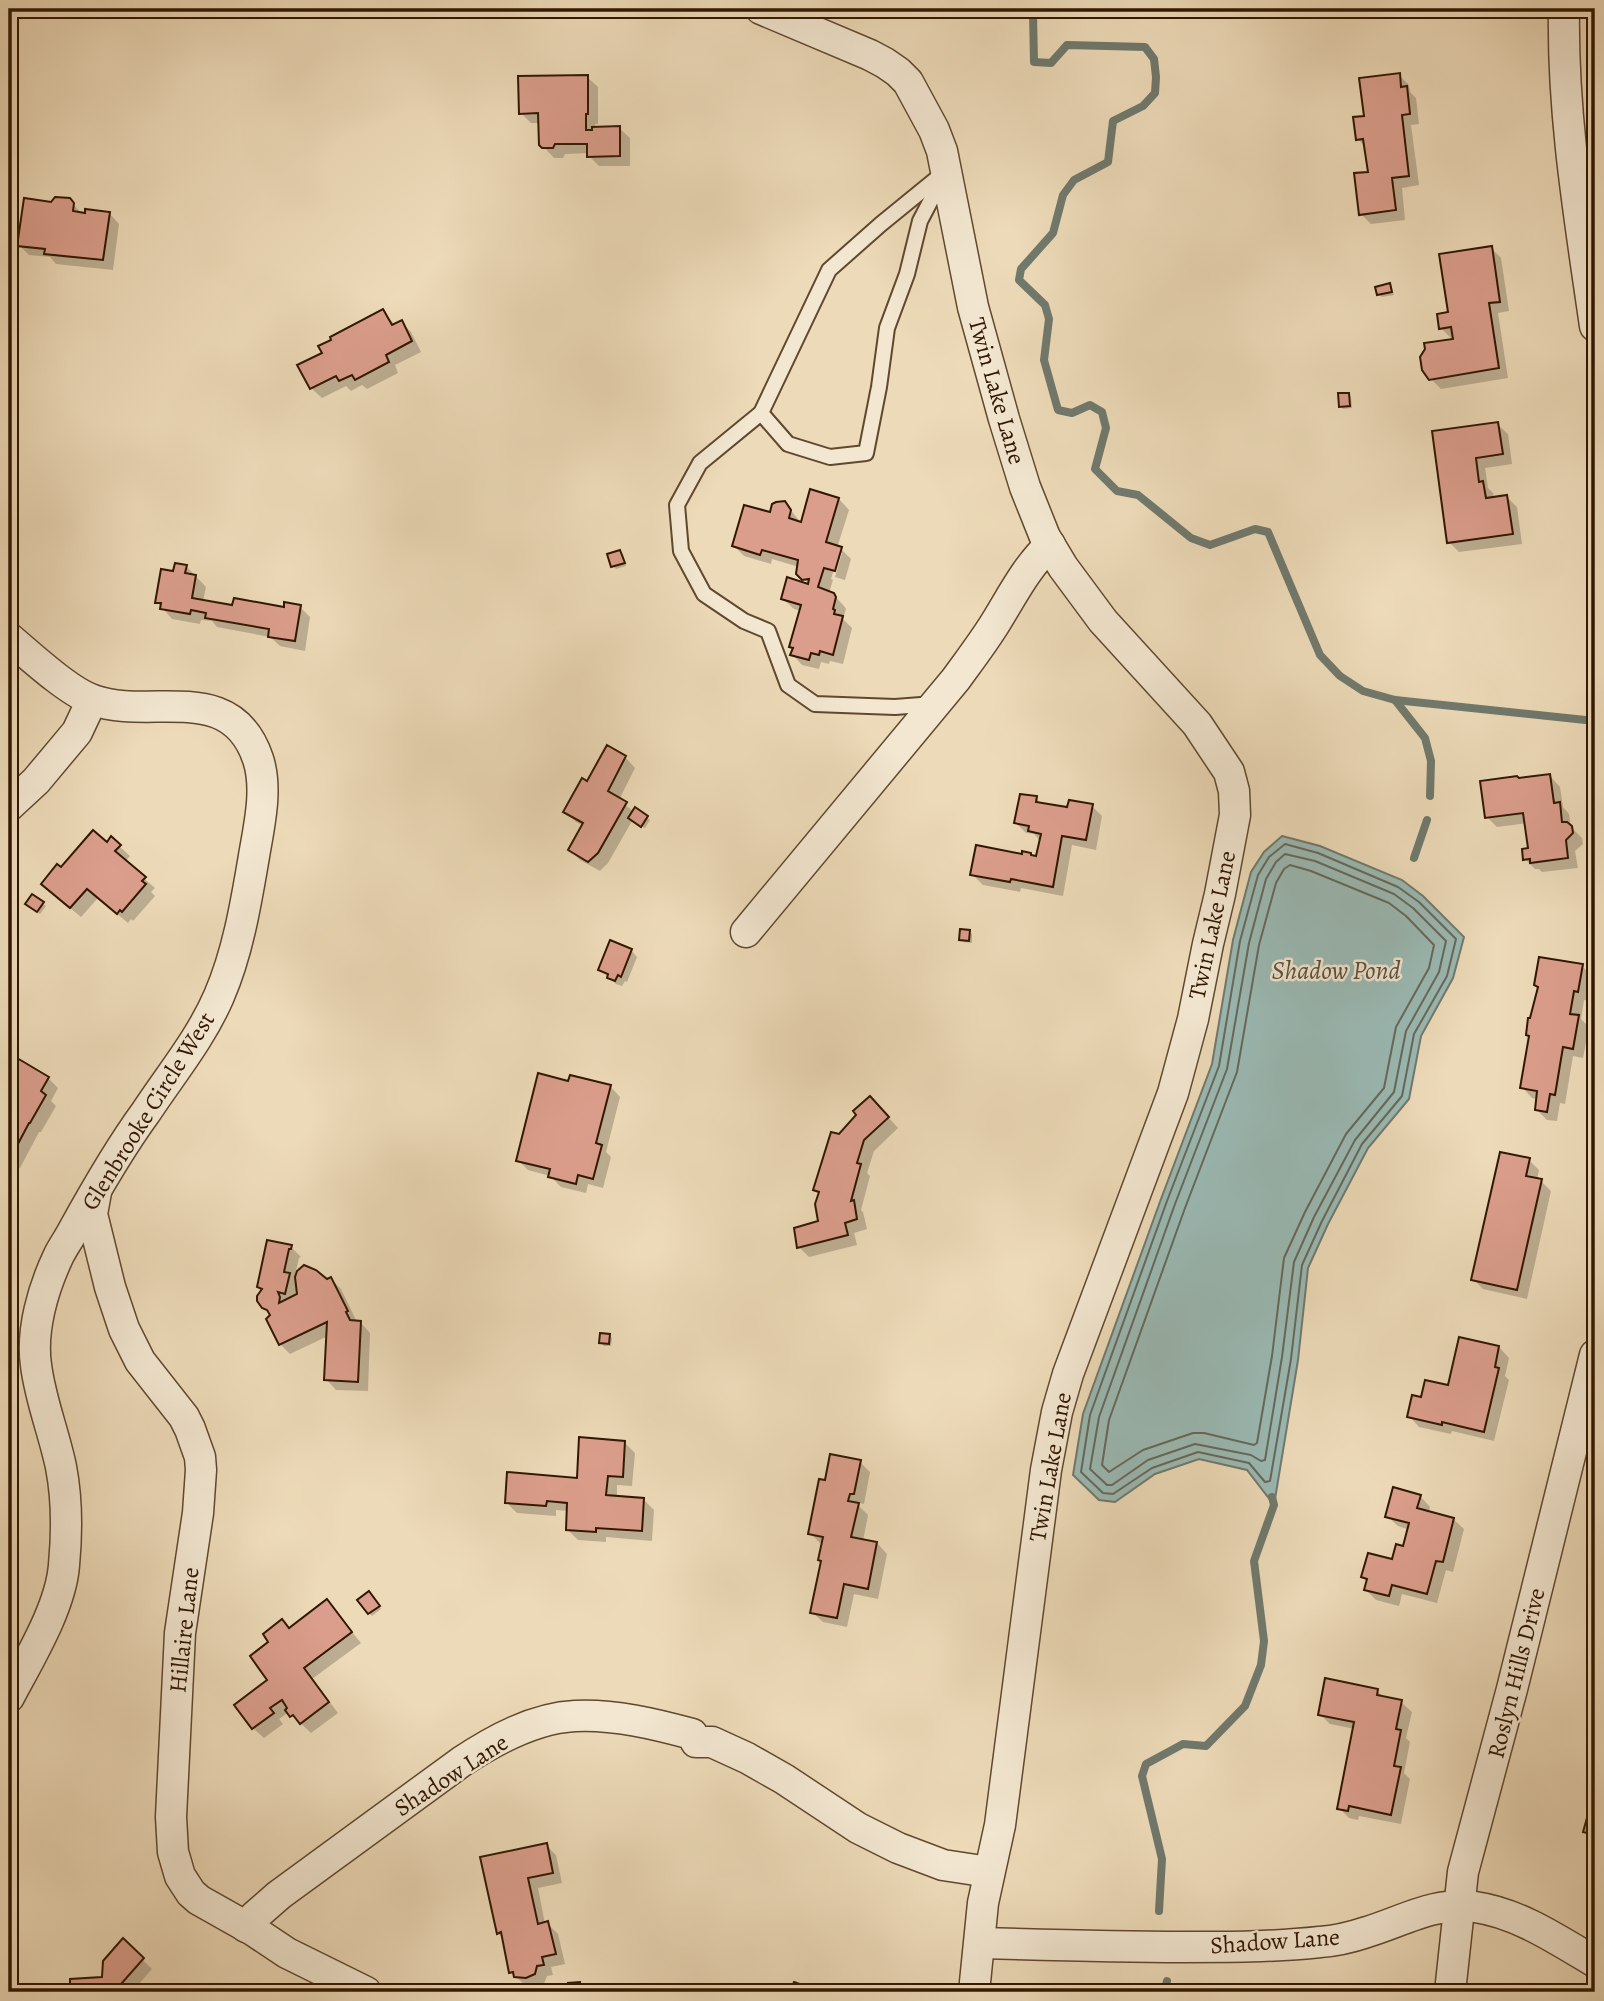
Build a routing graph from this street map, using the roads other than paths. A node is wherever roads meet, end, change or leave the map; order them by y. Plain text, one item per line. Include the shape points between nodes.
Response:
1 (761, 9) edge
2 (1564, 9) edge
3 (946, 171) junction
4 (1592, 284) edge
5 (1595, 326) edge
6 (761, 413) junction
7 (1050, 545) junction
8 (9, 638) edge
9 (92, 700) junction
10 (936, 704) junction
11 (9, 806) edge
12 (747, 932) dead end
13 (97, 1188) junction
14 (1595, 1355) edge
15 (9, 1697) edge
16 (989, 1872) junction
17 (1458, 1906) junction
18 (246, 1927) junction
19 (980, 1943) junction
20 (1595, 1962) edge
21 (366, 1992) edge
22 (974, 1992) edge
23 (1450, 1992) edge

1 - 3 street, Twin Lake Lane via 870,55 898,72 934,130
2 - 4 street via 1563,55 1574,176
3 - 6 lane via 828,270
3 - 6 lane via 920,221 887,328 866,453 831,457 788,444
3 - 7 street, Twin Lake Lane via 973,307 1004,419 1025,487
4 - 5 street
6 - 10 lane via 699,463 677,505 681,551 704,594 768,631 788,685 815,704
7 - 10 street
7 - 16 street, Twin Lake Lane via 1103,621 1197,724 1220,757 1229,772 1235,815 1173,1093 1057,1412 1000,1825
8 - 9 street, Glenbrooke Circle West
9 - 11 street via 77,732
9 - 13 street, Glenbrooke Circle West via 114,706 188,705 218,713 247,737 258,760 262,786 246,903 219,996 197,1038
10 - 12 street
13 - 15 street, Glenbrooke Circle West via 58,1256 34,1336 36,1367 61,1467 64,1564 45,1628
13 - 18 street, Hillaire Lane via 92,1214 124,1329 140,1361 184,1417 200,1457 198,1513 180,1633 173,1852 191,1893
14 - 17 street, Roslyn Hills Drive via 1463,1871
16 - 18 street, Shadow Lane via 943,1865 898,1848 858,1828 757,1763 712,1742 696,1742 692,1734 604,1716 573,1716 535,1724 489,1744 279,1895
16 - 19 street, Twin Lake Lane
17 - 19 street, Shadow Lane via 1324,1942 1268,1947
17 - 20 street, Shadow Lane via 1511,1917
17 - 23 street, Roslyn Hills Drive
18 - 21 street, Hillaire Lane
19 - 22 street, Twin Lake Lane

